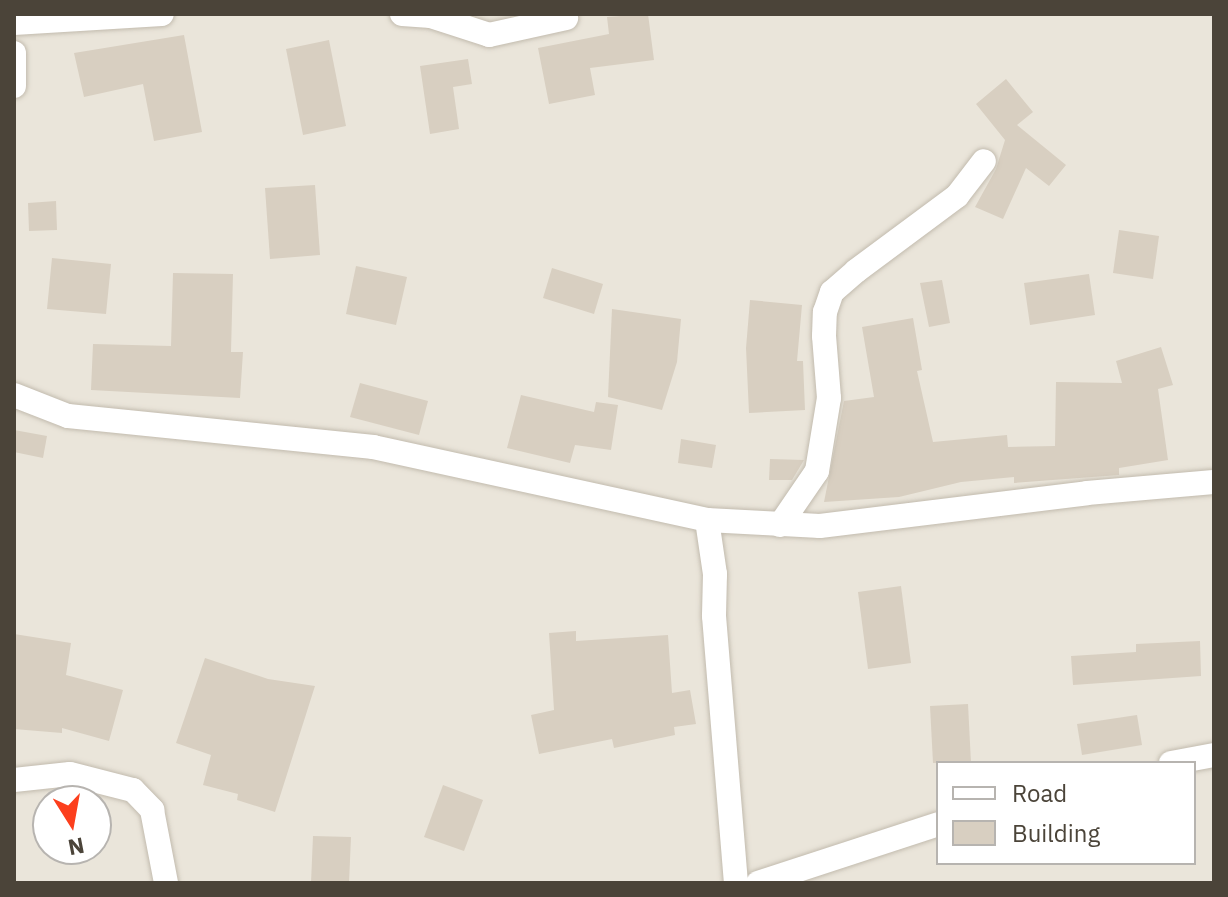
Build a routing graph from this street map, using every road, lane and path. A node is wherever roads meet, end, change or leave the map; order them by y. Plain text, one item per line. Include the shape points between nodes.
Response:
1 (162, 14) edge
2 (402, 14) edge
3 (566, 18) dead end
4 (14, 23) edge
5 (14, 53) edge
6 (14, 86) edge
7 (984, 161) dead end
8 (14, 395) edge
9 (1214, 482) edge
10 (707, 520) junction
11 (780, 525) junction
12 (1214, 755) edge
13 (1182, 761) edge
14 (14, 780) edge
15 (936, 825) edge
16 (166, 883) edge
17 (736, 883) edge
18 (758, 883) edge

1 - 4 street
2 - 3 street via 431,16 489,35
5 - 6 street
7 - 11 street via 957,196 832,292 824,336 829,398 817,471
8 - 10 street via 68,416 373,447
9 - 11 street via 820,526
10 - 11 street
10 - 17 street
12 - 13 street
14 - 16 street via 70,774 133,790 152,810
15 - 18 street

